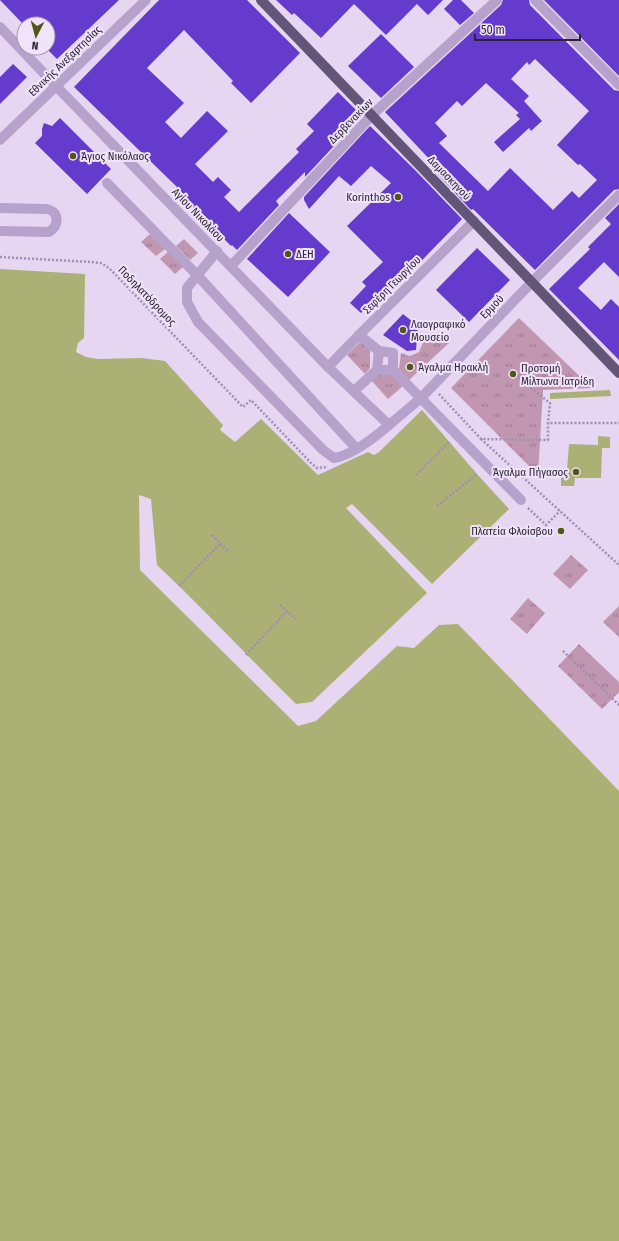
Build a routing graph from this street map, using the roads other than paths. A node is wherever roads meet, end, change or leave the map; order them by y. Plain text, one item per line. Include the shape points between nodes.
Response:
1 (146, 0) edge
2 (261, 0) edge
3 (497, 0) edge
4 (535, 0) edge
5 (0, 27) edge
6 (56, 86) junction
7 (619, 86) edge
8 (372, 115) junction
9 (0, 140) edge
10 (107, 183) dead end
11 (619, 195) edge
12 (0, 208) edge
13 (474, 221) junction
14 (0, 231) edge
15 (216, 251) junction
16 (231, 266) junction
17 (197, 275) junction
18 (532, 282) junction
19 (359, 335) junction
20 (379, 351) junction
21 (328, 367) junction
22 (377, 370) junction
23 (393, 370) junction
24 (619, 373) edge
25 (354, 391) junction
26 (421, 398) junction
27 (389, 425) junction
28 (356, 448) junction
29 (521, 500) dead end

1 - 6 street, Εθνικής Ανεξαρτησίας
2 - 8 main road, Δαμασκηνού
3 - 8 street, Δερβενακίων
4 - 7 street
5 - 6 street, Αγίου Νικολάου
6 - 9 street, Εθνικής Ανεξαρτησίας
6 - 15 street, Αγίου Νικολάου
8 - 13 main road, Δαμασκηνού
8 - 16 street, Δερβενακίων
10 - 17 street
11 - 18 street, Ερμού
12 - 14 street via 51,210 56,215 57,223 49,232
13 - 18 main road, Δαμασκηνού
13 - 19 street, Σεφέρη Γεωργίου
15 - 16 street, Αγίου Νικολάου
15 - 17 street, Ερμού
16 - 21 street, Αγίου Νικολάου
17 - 28 street
17 - 28 street, Ερμού via 187,288 187,302 198,322 328,455 340,457
18 - 24 main road, Δαμασκηνού
18 - 26 street, Ερμού
19 - 20 street
19 - 21 street, Σεφέρη Γεωργίου
20 - 22 street
20 - 23 street via 393,353
21 - 25 street, Αγίου Νικολάου
22 - 23 street
22 - 25 street
23 - 26 street
25 - 27 street, Αγίου Νικολάου
26 - 27 street, Ερμού
26 - 29 street
27 - 28 street, Ερμού

